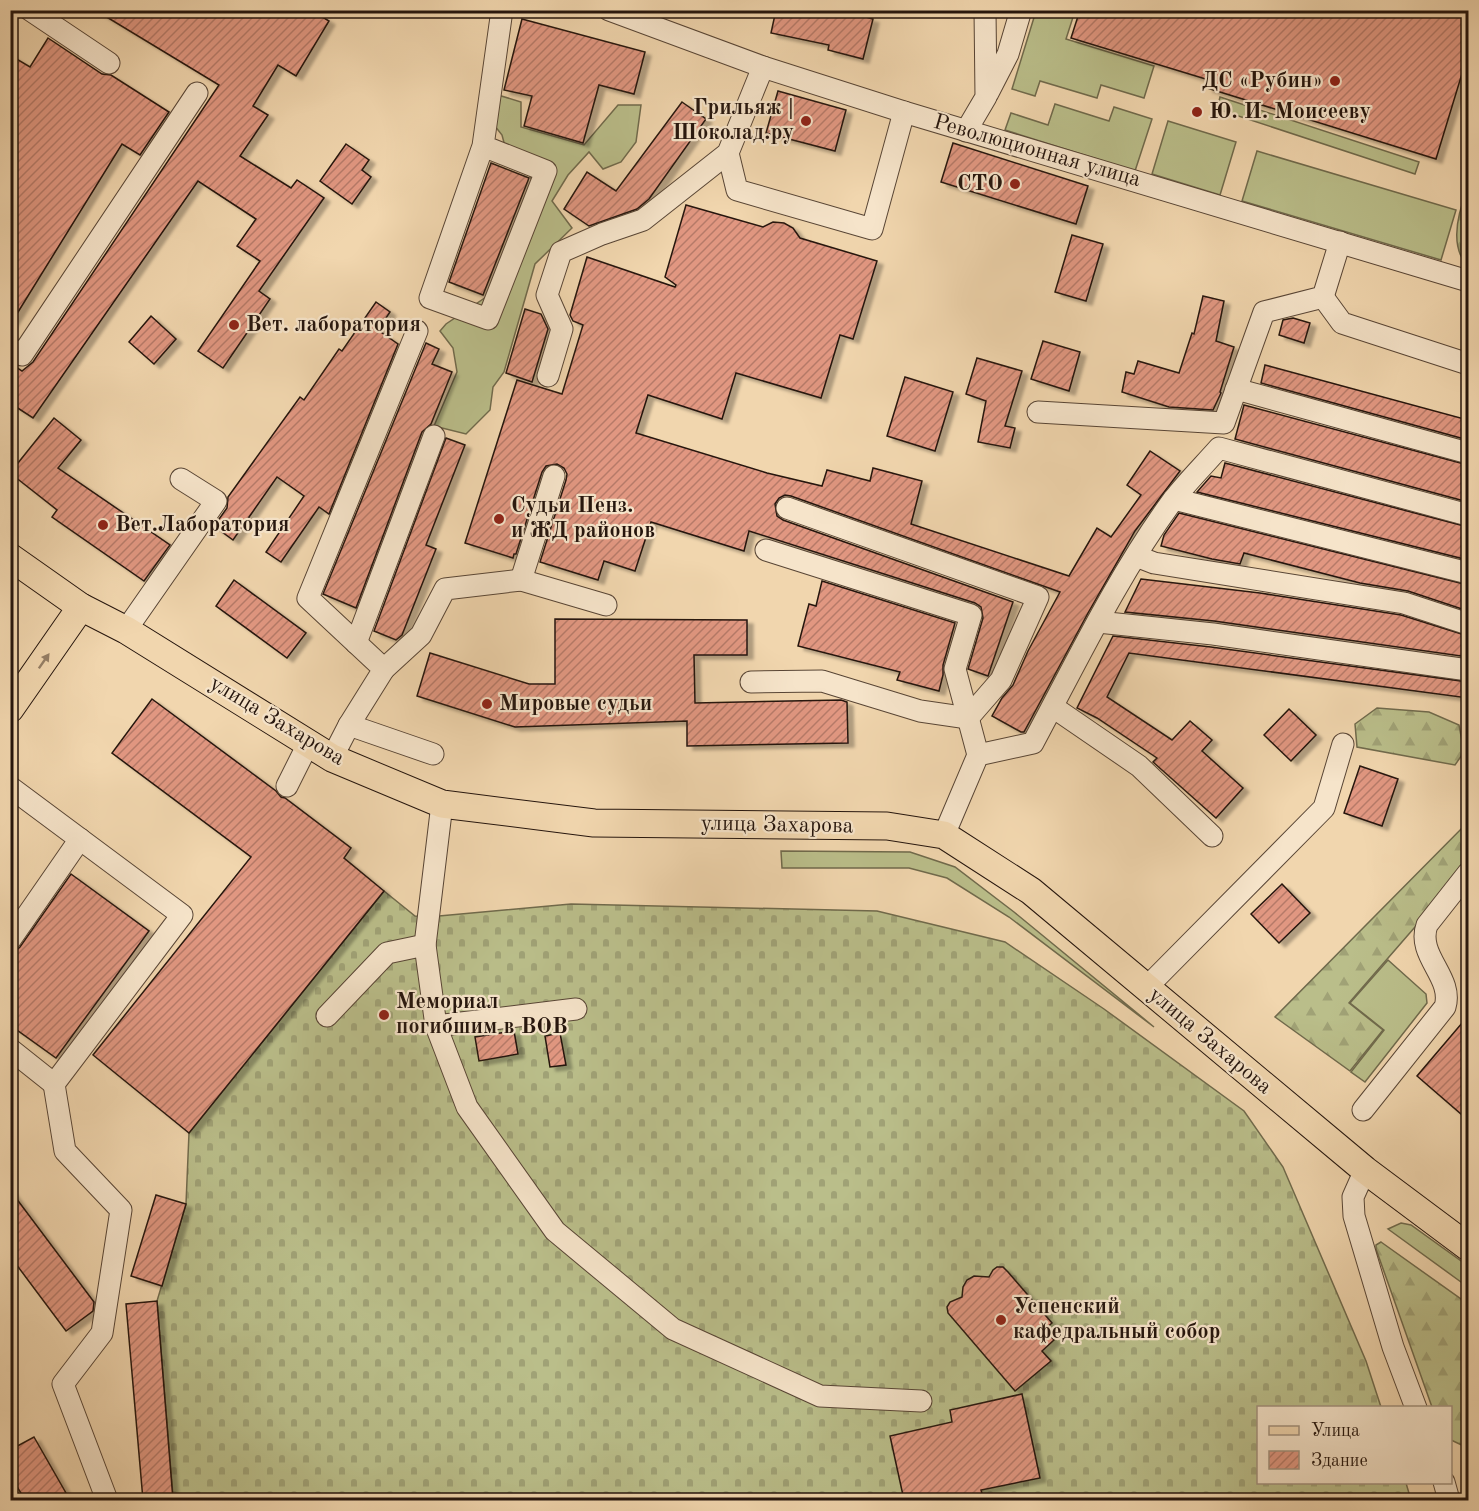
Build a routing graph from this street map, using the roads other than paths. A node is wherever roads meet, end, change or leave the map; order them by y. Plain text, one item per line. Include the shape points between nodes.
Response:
1 (30, 10) edge
2 (502, 10) edge
3 (609, 10) edge
4 (985, 10) edge
5 (1021, 10) edge
6 (110, 63) dead end
7 (763, 67) junction
8 (197, 93) dead end
9 (986, 97) junction
10 (904, 112) junction
11 (966, 130) junction
12 (483, 146) junction
13 (728, 153) junction
14 (1341, 242) junction
15 (1468, 281) edge
16 (1323, 297) junction
17 (417, 331) dead end
18 (10, 348) edge
19 (1468, 364) edge
20 (548, 376) dead end
21 (1236, 389) junction
22 (1038, 412) dead end
23 (434, 436) dead end
24 (1468, 453) edge
25 (554, 476) dead end
26 (181, 479) dead end
27 (1174, 499) junction
28 (787, 508) dead end
29 (1468, 515) edge
30 (766, 550) dead end
31 (1136, 556) junction
32 (10, 557) edge
33 (1468, 573) edge
34 (521, 580) junction
35 (606, 605) dead end
36 (81, 607) junction
37 (1098, 622) junction
38 (1468, 624) edge
39 (126, 630) junction
40 (356, 643) junction
41 (384, 669) junction
42 (1468, 670) edge
43 (751, 682) dead end
44 (1053, 706) junction
45 (10, 709) edge
46 (968, 718) junction
47 (349, 725) junction
48 (308, 744) junction
49 (1344, 744) dead end
50 (433, 754) dead end
51 (978, 755) junction
52 (332, 758) junction
53 (287, 786) dead end
54 (10, 787) edge
55 (442, 804) junction
56 (944, 835) junction
57 (1212, 836) dead end
58 (80, 839) junction
59 (1468, 873) edge
60 (10, 940) edge
61 (425, 945) junction
62 (1146, 988) junction
63 (576, 1009) dead end
64 (327, 1016) dead end
65 (436, 1026) junction
66 (10, 1049) edge
67 (54, 1084) junction
68 (1363, 1110) dead end
69 (1365, 1170) junction
70 (1468, 1247) edge
71 (921, 1401) dead end
72 (1416, 1406) edge
73 (1445, 1484) edge
74 (106, 1500) edge
75 (1449, 1500) edge

1 - 6 street
2 - 12 street
3 - 7 street, Революционная улица
4 - 9 street
5 - 9 street via 1008,54
7 - 10 street, Революционная улица
7 - 13 street
8 - 18 street via 22,355
9 - 11 street
10 - 11 street, Революционная улица
10 - 13 street via 872,229 737,190
11 - 14 street, Революционная улица
12 - 12 street via 430,298 488,319 546,171
13 - 20 street via 643,220 561,252 548,295 562,329
14 - 15 street, Революционная улица
14 - 16 street
16 - 19 street via 1342,323
16 - 21 street via 1264,312
17 - 40 street via 308,598
21 - 22 street via 1224,423
21 - 24 street
23 - 40 street
25 - 34 street
26 - 39 street via 216,501
27 - 29 street via 1219,448
27 - 31 street
27 - 33 street
28 - 46 street via 1038,597 1001,680
30 - 46 street via 971,615 955,669
31 - 37 street
31 - 38 street via 1154,563 1404,603
32 - 36 main road, улица Захарова
34 - 35 street
34 - 41 street via 445,589 421,635
36 - 39 main road, улица Захарова
45 -> 36 main road
37 - 42 street
37 - 44 street
39 - 48 main road, улица Захарова
40 - 41 street
41 - 47 street
43 - 46 street via 822,681 920,711
44 - 51 street via 1033,743
44 - 57 street via 1139,766
46 - 51 street
47 - 50 street
47 - 52 street
48 - 52 main road, улица Захарова
48 - 53 street
49 - 62 street via 1324,808
51 - 56 street
52 - 55 main road, улица Захарова
54 - 58 street
55 - 56 main road, улица Захарова via 594,823 887,826
55 - 61 street
56 - 62 main road, улица Захарова via 1031,891
58 - 60 street
58 - 67 street via 182,915
59 - 68 street via 1424,934 1426,949 1447,991 1445,1007
61 - 64 street via 387,953
61 - 65 street
62 - 69 main road, улица Захарова
63 - 65 street
65 - 71 street via 467,1107 555,1231 673,1329 819,1396
66 - 67 street
67 - 74 street via 64,1151 121,1210 102,1333 63,1384
69 - 70 main road, улица Захарова
69 - 72 street via 1353,1197 1354,1216 1393,1347
73 - 75 street

